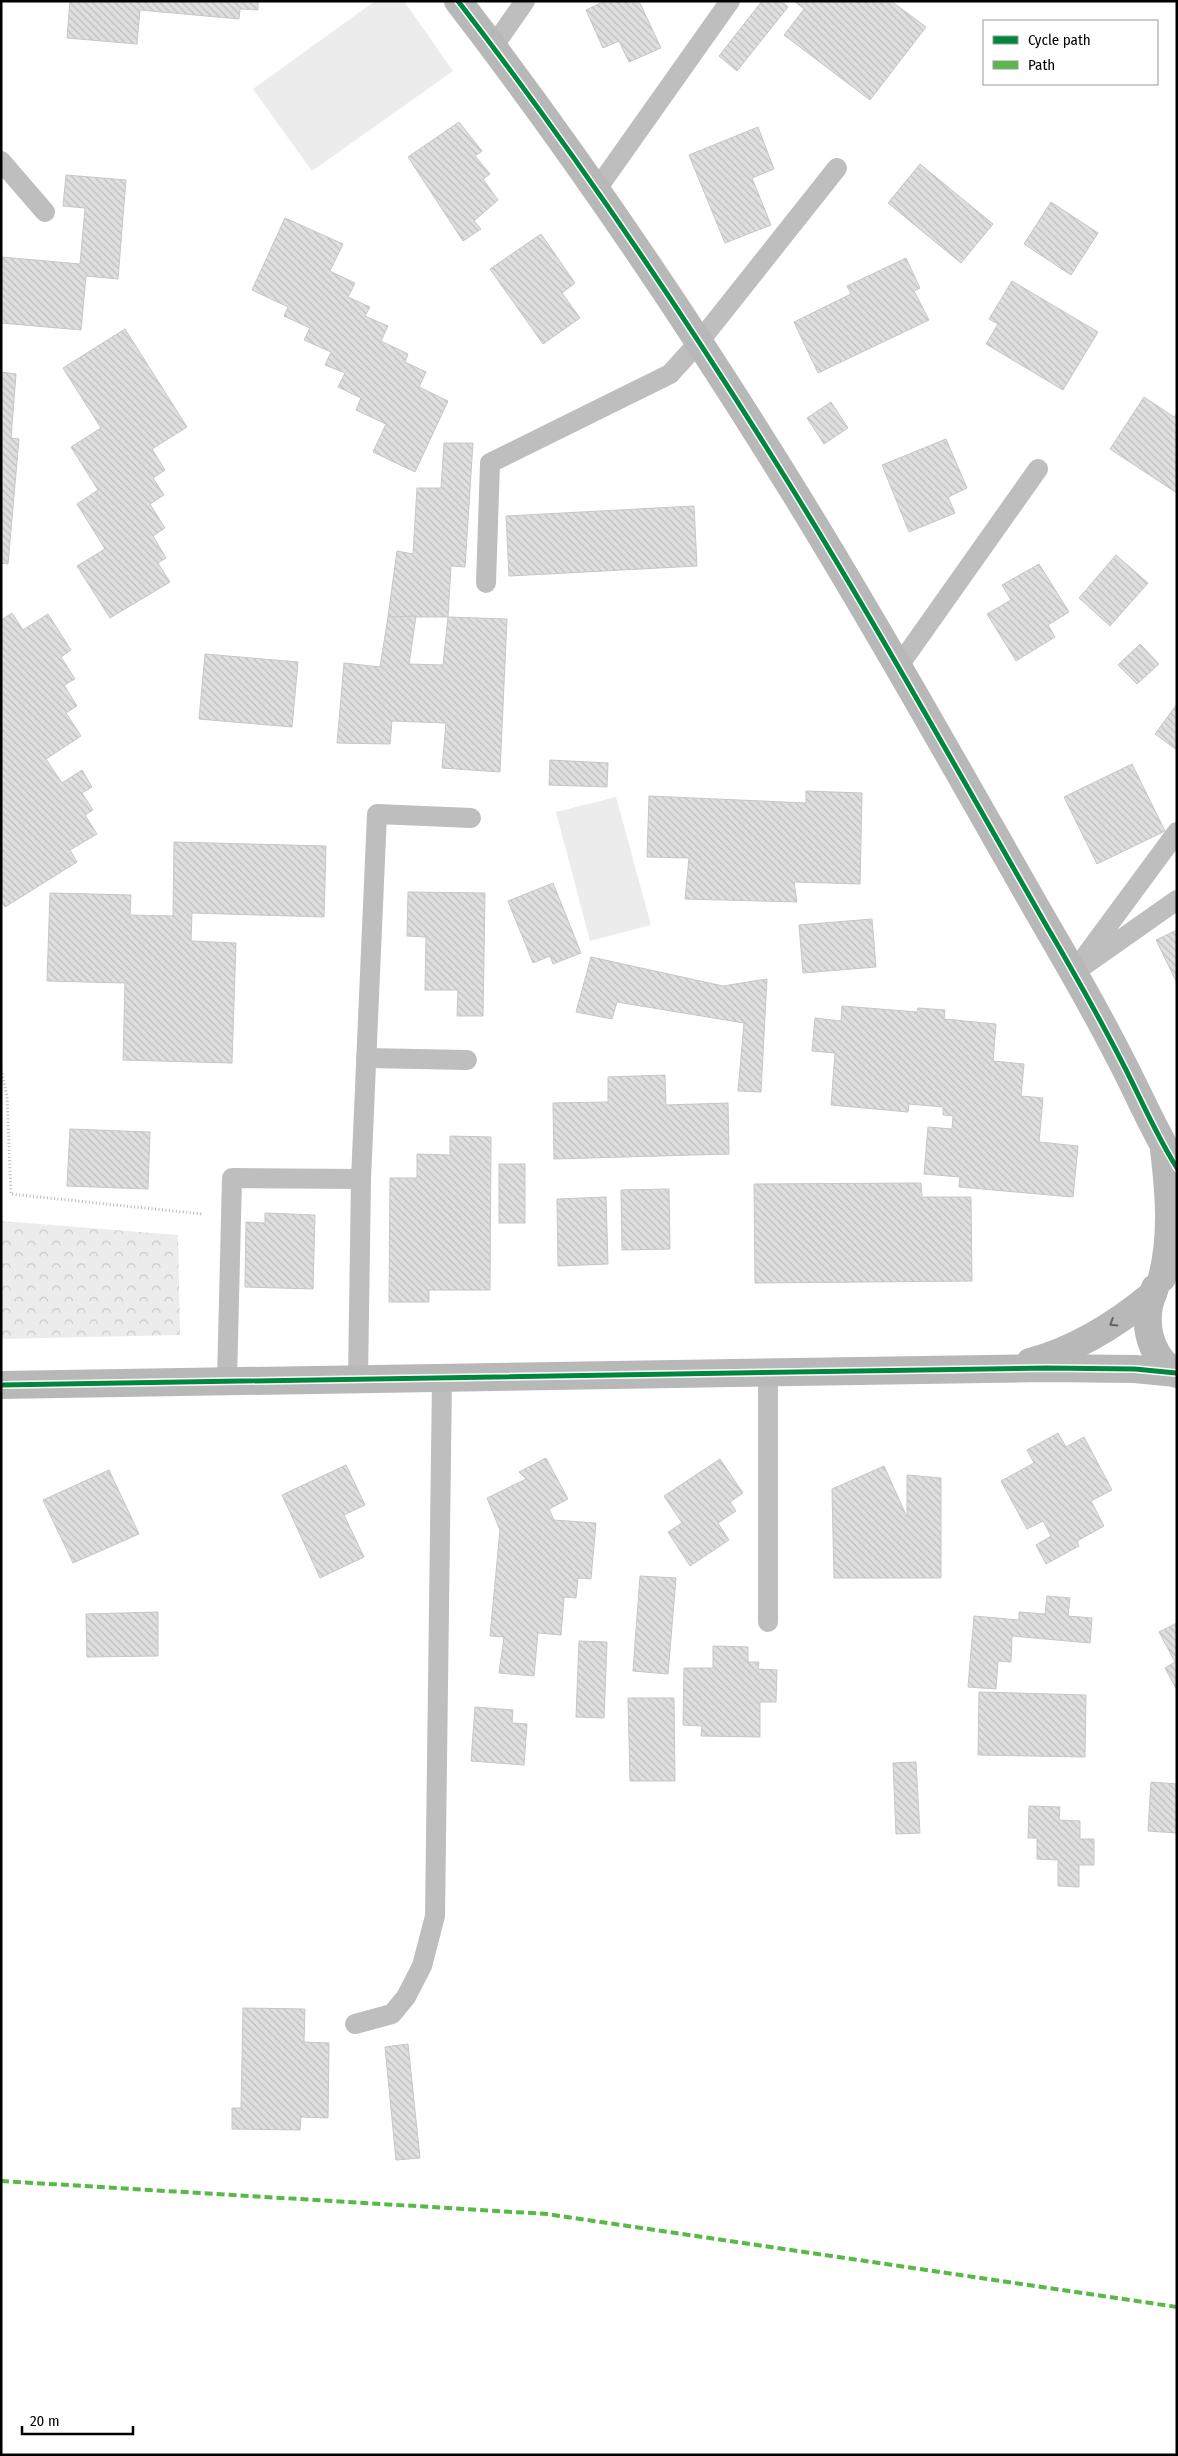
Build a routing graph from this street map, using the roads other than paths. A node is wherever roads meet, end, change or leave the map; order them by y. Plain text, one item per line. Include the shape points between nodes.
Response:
1 (458, 1) edge
2 (525, 1) edge
3 (730, 1) edge
4 (493, 47) junction
5 (1, 161) edge
6 (837, 168) dead end
7 (597, 189) junction
8 (45, 212) dead end
9 (700, 342) junction
10 (1038, 468) dead end
11 (486, 583) dead end
12 (898, 667) junction
13 (471, 818) dead end
14 (1177, 832) edge
15 (1177, 900) edge
16 (1073, 973) junction
17 (366, 1058) junction
18 (467, 1060) dead end
19 (1170, 1158) edge
20 (361, 1179) junction
21 (1164, 1279) edge
22 (998, 1369) junction
23 (768, 1372) junction
24 (1176, 1373) edge
25 (442, 1378) junction
26 (358, 1379) junction
27 (227, 1381) junction
28 (1, 1385) edge
29 (768, 1622) dead end
30 (355, 2024) dead end

1 - 4 street
2 - 4 lane
3 - 7 lane
4 - 7 street
5 - 8 lane
6 - 9 lane
7 - 9 street
9 - 11 lane via 670,374 490,463
9 - 12 street
10 - 12 lane
12 - 16 street
13 - 17 lane via 377,814
14 - 16 lane
15 - 16 lane
16 - 19 street via 1122,1061
17 - 18 lane
17 - 20 lane
19 - 21 street
20 - 26 lane
20 - 27 lane via 232,1178
21 -> 22 street via 1114,1323 1074,1345
21 - 24 street via 1147,1314 1150,1340 1162,1362
22 - 23 street
22 - 24 street via 1092,1368
23 - 25 street
23 - 29 lane
25 - 26 street
25 - 30 lane via 435,1916 422,1966 406,1997 392,2014
26 - 27 street
27 - 28 street

